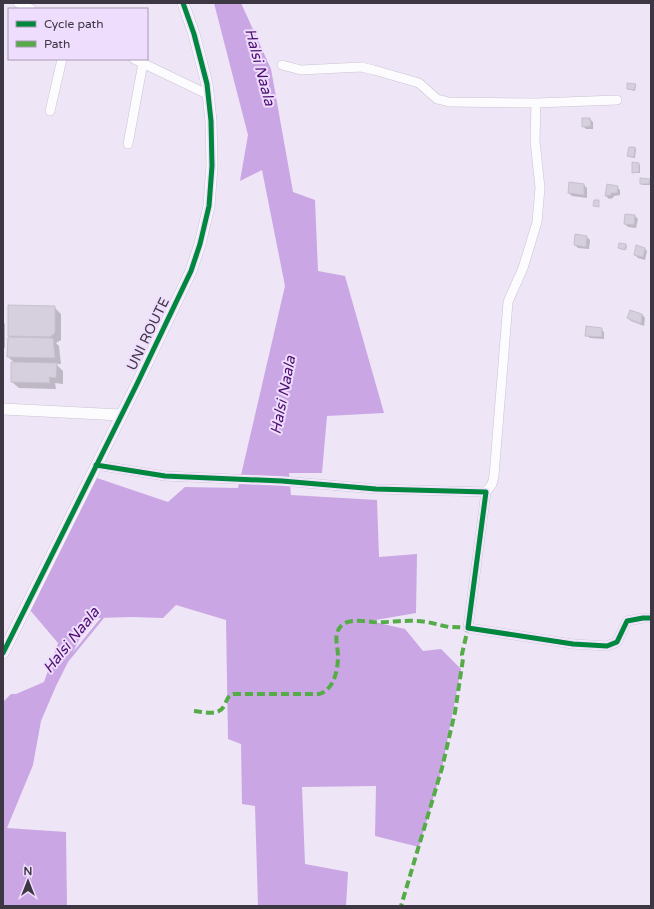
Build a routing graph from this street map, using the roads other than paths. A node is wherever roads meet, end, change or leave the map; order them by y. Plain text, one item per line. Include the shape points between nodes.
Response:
1 (18, 3) edge
2 (183, 3) edge
3 (29, 8) edge
4 (62, 60) edge
5 (136, 60) edge
6 (143, 63) junction
7 (282, 65) dead end
8 (209, 95) junction
9 (617, 100) dead end
10 (536, 103) junction
11 (50, 111) dead end
12 (128, 144) dead end
13 (3, 409) edge
14 (121, 415) junction
15 (96, 465) junction
16 (486, 492) junction
17 (651, 618) edge
18 (3, 653) edge

1 - 3 street
2 - 8 street, UNI ROUTE via 194,34
4 - 11 street
5 - 6 street
6 - 8 street
6 - 12 street
7 - 10 street via 301,70 361,67 419,83 437,99 449,102
8 - 14 street, UNI ROUTE via 212,166 209,206 200,244 191,271
9 - 10 street
10 - 16 street via 535,141 540,188 537,222 523,268 508,302 494,476
13 - 14 street
14 - 15 street, UNI ROUTE
15 - 16 street via 165,476 282,481 376,489
15 - 18 street, UNI ROUTE
16 - 17 street via 468,628 573,644 607,646 617,642 627,620

